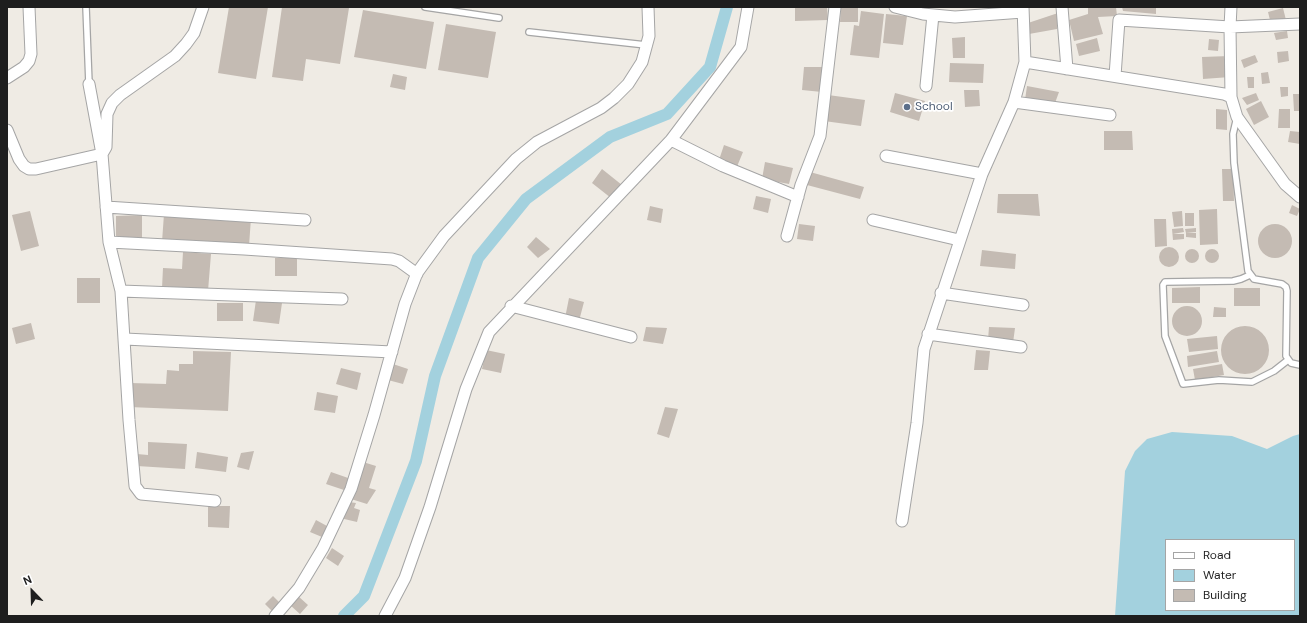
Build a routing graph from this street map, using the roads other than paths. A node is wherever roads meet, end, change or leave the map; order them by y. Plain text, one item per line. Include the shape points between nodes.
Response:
1 (29, 7) edge
2 (86, 7) edge
3 (203, 7) edge
4 (424, 7) edge
5 (648, 7) edge
6 (748, 7) edge
7 (835, 7) edge
8 (895, 7) edge
9 (1062, 7) edge
10 (1231, 7) edge
11 (1023, 9) edge
12 (933, 15) junction
13 (499, 18) dead end
14 (1300, 24) edge
15 (1230, 27) junction
16 (529, 32) dead end
17 (646, 45) junction
18 (1026, 62) junction
19 (1067, 68) junction
20 (1115, 76) junction
21 (7, 78) edge
22 (89, 84) joint
23 (926, 86) dead end
24 (1231, 97) junction
25 (1014, 102) junction
26 (1110, 115) dead end
27 (1237, 117) junction
28 (7, 130) edge
29 (671, 140) junction
30 (102, 154) junction
31 (886, 156) dead end
32 (982, 174) junction
33 (798, 197) junction
34 (1300, 197) edge
35 (106, 207) junction
36 (305, 220) dead end
37 (873, 220) dead end
38 (787, 236) dead end
39 (959, 240) junction
40 (109, 242) junction
41 (417, 274) junction
42 (1250, 275) junction
43 (121, 291) junction
44 (941, 293) junction
45 (342, 299) dead end
46 (1023, 305) dead end
47 (511, 306) junction
48 (928, 334) junction
49 (631, 337) dead end
50 (125, 339) junction
51 (1021, 347) dead end
52 (392, 352) junction
53 (1288, 360) junction
54 (1300, 365) edge
55 (215, 501) dead end
56 (902, 521) dead end
57 (274, 616) edge
58 (385, 616) edge

1 - 21 street via 29,61
2 - 22 lane
3 - 30 street via 194,33 175,56 112,103 107,114 106,147
4 - 13 lane
5 - 17 street via 649,36
6 - 29 street via 741,47
7 - 33 street via 820,136
8 - 12 street
9 - 19 street
10 - 15 street
11 - 12 street via 955,17
11 - 18 street
12 - 23 street
14 - 15 street
15 - 20 street via 1119,20
15 - 24 street
16 - 17 lane
17 - 41 street via 642,62 628,84 614,98 601,108 537,142 516,159 444,236
18 - 19 street
18 - 25 street
19 - 20 street
20 - 24 street
22 - 30 street
24 - 27 street
25 - 26 street
25 - 32 street
27 - 34 street via 1285,184
27 - 42 lane via 1233,134 1234,163
28 - 30 street via 20,159 29,169
29 - 33 street via 723,166
29 - 47 street
30 - 35 street
31 - 32 street
32 - 39 street
33 - 38 street
35 - 36 street
35 - 40 street
37 - 39 street
39 - 44 street
40 - 41 street via 392,259 399,260
40 - 43 street
41 - 52 street via 405,304
42 - 53 lane via 1254,279 1286,287
42 - 53 lane via 1233,281 1165,282 1165,336 1183,384 1219,380 1252,382 1274,371
43 - 45 street
43 - 50 street
44 - 46 street
44 - 48 street
47 - 49 street
47 - 58 street via 489,332 466,389 405,578
48 - 51 street
48 - 56 street
50 - 52 street
50 - 55 street via 135,486 141,494
52 - 57 street via 351,489 323,548 299,588
53 - 54 lane

